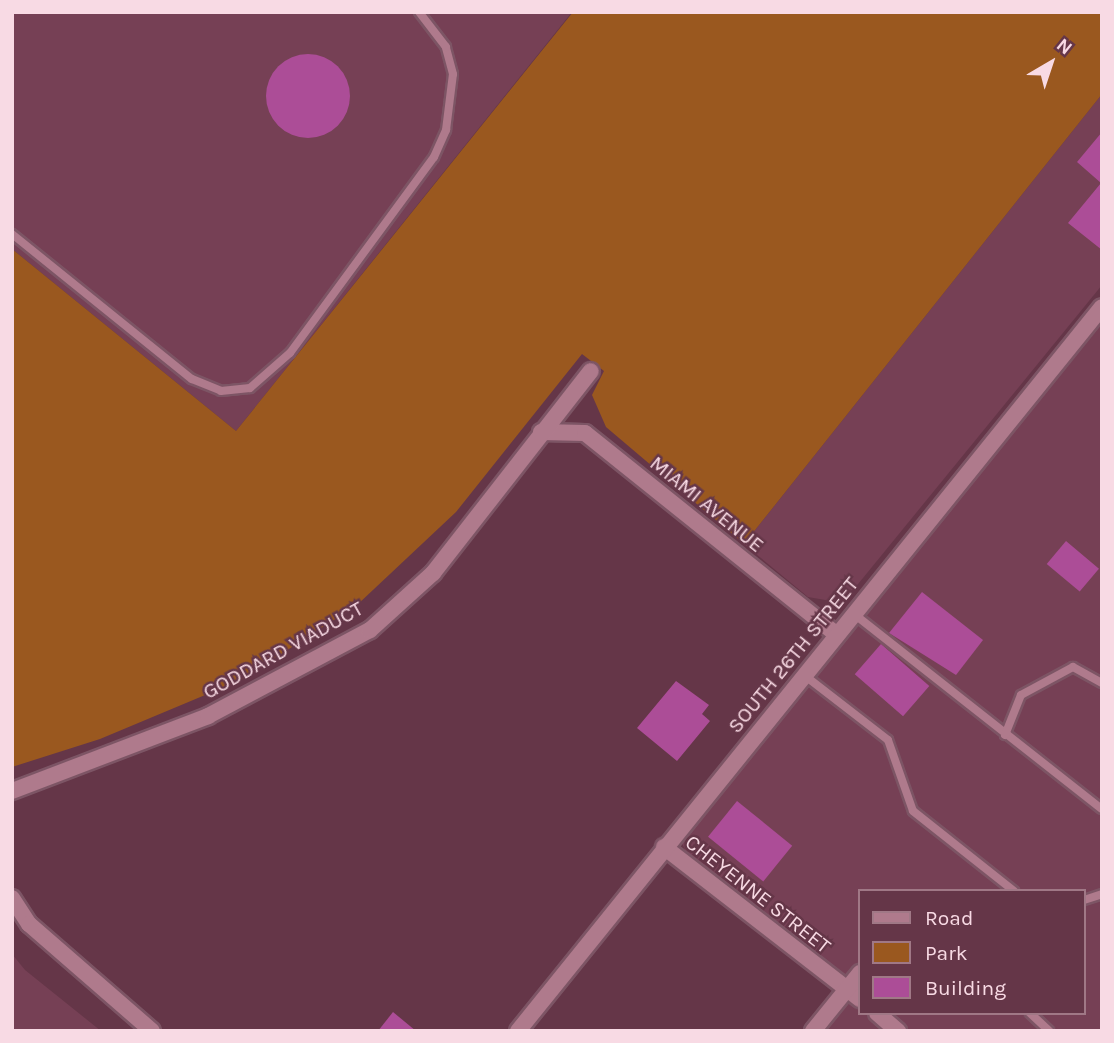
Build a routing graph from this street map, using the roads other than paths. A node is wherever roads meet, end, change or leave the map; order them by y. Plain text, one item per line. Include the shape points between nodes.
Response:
1 (419, 12) edge
2 (12, 234) edge
3 (1102, 307) edge
4 (591, 370) dead end
5 (541, 432) junction
6 (854, 614) junction
7 (836, 635) junction
8 (804, 675) junction
9 (1102, 683) edge
10 (1005, 735) junction
11 (12, 791) edge
12 (1102, 809) edge
13 (664, 847) junction
14 (1011, 889) edge
15 (12, 898) edge
16 (854, 994) edge
17 (879, 1015) edge
18 (1032, 1015) edge
19 (152, 1031) edge
20 (518, 1031) edge
21 (813, 1031) edge
22 (898, 1031) edge
23 (1049, 1031) edge

1 - 2 lane via 446,47 453,74 446,130 434,157 290,353 250,388 221,391 192,379
3 - 6 street, SOUTH 26TH STREET
4 - 5 street, GODDARD VIADUCT
5 - 7 street, MIAMI AVENUE via 585,433
5 - 11 street, GODDARD VIADUCT via 433,573 370,630 208,716
6 - 7 street, SOUTH 26TH STREET
6 - 10 lane
7 - 8 street, SOUTH 26TH STREET
8 - 13 street, SOUTH 26TH STREET
8 - 14 lane via 888,740 913,811
9 - 10 lane via 1073,667 1031,689 1021,695
10 - 12 lane
13 - 16 street, CHEYENNE STREET
13 - 20 street, SOUTH 26TH STREET
15 - 19 street via 29,924
16 - 21 street
17 - 22 street
18 - 23 lane

